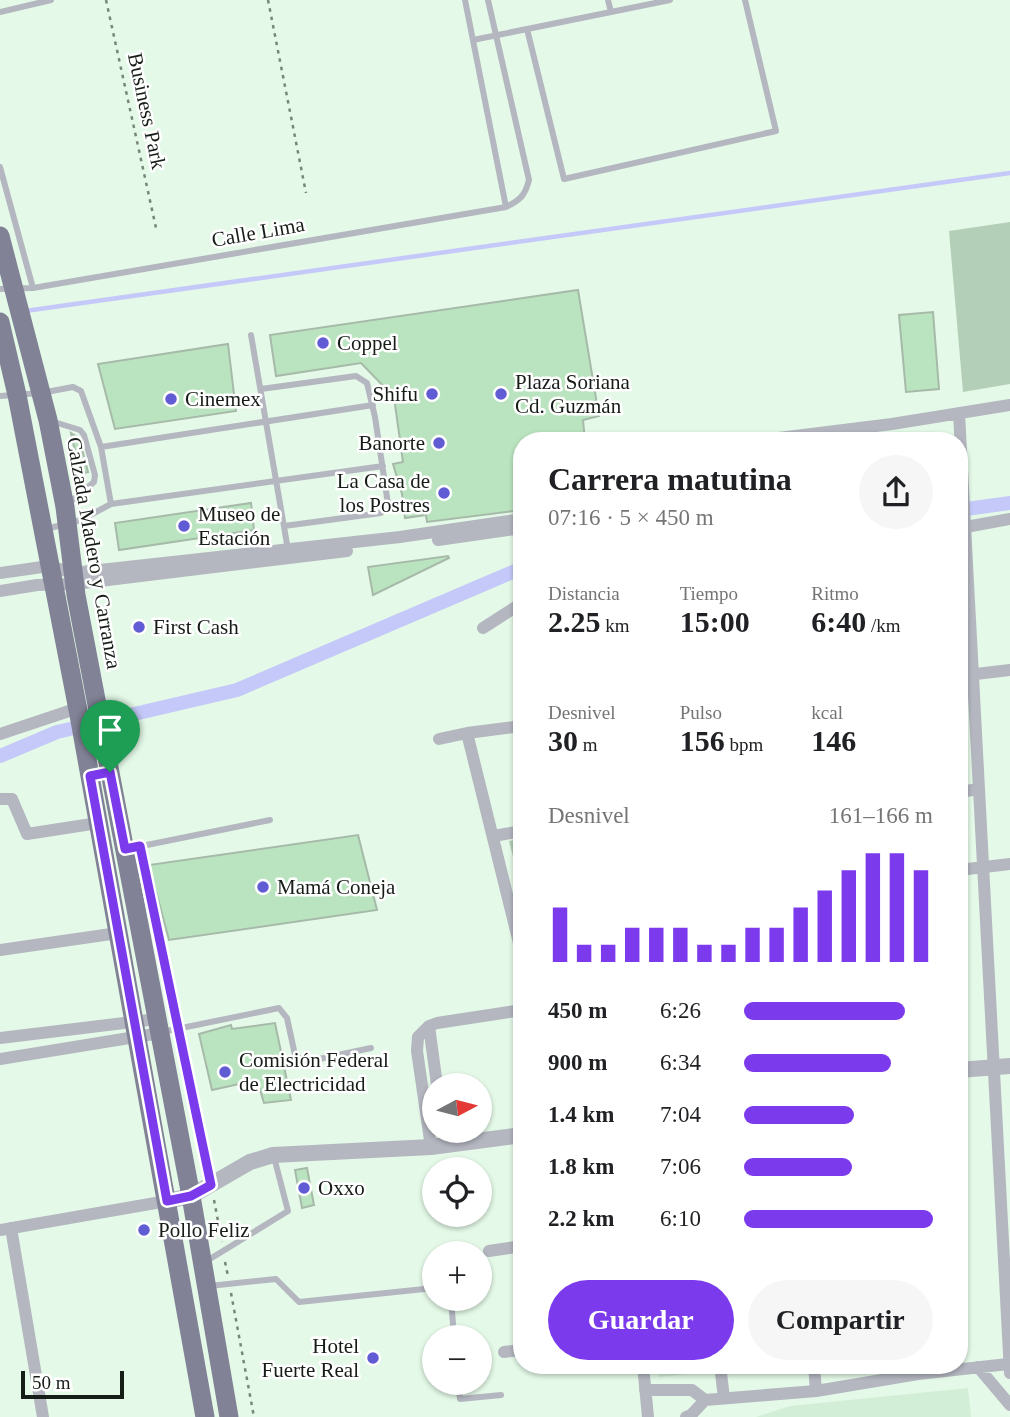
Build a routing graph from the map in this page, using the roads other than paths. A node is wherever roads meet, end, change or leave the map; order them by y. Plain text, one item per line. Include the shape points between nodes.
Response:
1 (51, 0) edge
2 (465, 0) edge
3 (488, 0) edge
4 (608, 0) edge
5 (670, 0) edge
6 (745, 0) edge
7 (0, 12) edge
8 (611, 12) junction
9 (527, 29) junction
10 (495, 35) junction
11 (473, 40) junction
12 (0, 167) edge
13 (506, 207) junction
14 (0, 236) edge
15 (16, 290) edge
16 (0, 322) edge
17 (251, 335) dead end
18 (261, 388) junction
19 (41, 393) junction
20 (9, 396) edge
21 (373, 405) junction
22 (1010, 405) edge
23 (959, 414) junction
24 (48, 420) junction
25 (266, 421) junction
26 (822, 432) edge
27 (960, 432) edge
28 (101, 447) junction
29 (383, 466) junction
30 (276, 481) junction
31 (111, 504) junction
32 (66, 515) junction
33 (1010, 519) edge
34 (513, 520) edge
35 (968, 523) edge
36 (284, 526) junction
37 (513, 529) edge
38 (43, 530) junction
39 (289, 550) junction
40 (0, 573) edge
41 (51, 575) junction
42 (74, 579) junction
43 (0, 591) edge
44 (513, 609) edge
45 (968, 625) edge
46 (483, 628) dead end
47 (1010, 670) edge
48 (973, 673) junction
49 (968, 674) edge
50 (78, 712) junction
51 (513, 727) edge
52 (467, 733) junction
53 (0, 734) edge
54 (439, 739) dead end
55 (110, 772) junction
56 (90, 776) junction
57 (979, 789) junction
58 (968, 791) edge
59 (0, 799) edge
60 (270, 820) dead end
61 (98, 823) junction
62 (513, 833) edge
63 (493, 836) junction
64 (125, 849) junction
65 (1010, 864) edge
66 (983, 867) junction
67 (968, 869) edge
68 (513, 892) edge
69 (134, 895) junction
70 (112, 899) junction
71 (118, 933) junction
72 (0, 950) edge
73 (513, 1012) edge
74 (429, 1026) junction
75 (165, 1027) junction
76 (136, 1029) junction
77 (0, 1038) edge
78 (371, 1048) dead end
79 (0, 1059) edge
80 (1002, 1067) edge
81 (968, 1069) edge
82 (435, 1073) edge
83 (513, 1135) edge
84 (492, 1136) edge
85 (438, 1143) edge
86 (431, 1147) junction
87 (274, 1155) junction
88 (191, 1196) junction
89 (167, 1201) junction
90 (5, 1229) edge
91 (513, 1247) edge
92 (492, 1251) edge
93 (203, 1264) junction
94 (1007, 1266) edge
95 (207, 1286) junction
96 (422, 1289) edge
97 (513, 1351) edge
98 (504, 1352) dead end
99 (978, 1367) junction
100 (968, 1368) edge
101 (1009, 1369) edge
102 (644, 1374) edge
103 (721, 1374) edge
104 (815, 1374) edge
105 (899, 1374) edge
106 (645, 1390) junction
107 (816, 1391) junction
108 (460, 1395) edge
109 (501, 1395) dead end
110 (724, 1398) junction
111 (705, 1400) junction
112 (1010, 1405) edge
113 (43, 1417) edge
114 (205, 1417) edge
115 (229, 1417) edge
116 (648, 1417) edge
117 (686, 1417) edge

1 - 7 lane
2 - 11 lane
3 - 10 lane
4 - 8 lane
5 - 8 lane
6 - 9 lane via 776,131 564,179
8 - 9 lane
9 - 10 lane
10 - 11 lane
10 - 13 lane via 529,180 526,194
11 - 13 lane
12 - 15 lane
13 - 15 lane, Calle Lima
14 - 15 main road, Calzada Madero y Carranza
15 - 19 main road, Calzada Madero y Carranza
16 - 20 main road, Calzada Madero y Carranza
17 - 18 lane
18 - 21 lane via 356,376 367,383
18 - 25 lane
19 - 20 lane
19 - 24 main road, Calzada Madero y Carranza
19 - 28 lane via 73,387 82,391
20 - 38 main road, Calzada Madero y Carranza
21 - 25 lane
21 - 29 lane
22 - 23 street
23 - 26 street
23 - 27 street
24 - 32 main road, Calzada Madero y Carranza
24 - 32 lane via 80,430 95,475
25 - 28 lane
25 - 30 lane
28 - 31 lane
29 - 30 lane
29 - 36 lane via 388,503 381,513
30 - 31 lane
30 - 36 lane
31 - 32 lane via 81,520
32 - 38 lane
32 - 42 main road, Calzada Madero y Carranza
33 - 35 street
34 - 39 street
36 - 39 lane
37 - 42 street
38 - 41 main road, Calzada Madero y Carranza
39 - 42 street
40 - 41 street
41 - 42 street
41 - 42 street
41 - 43 street
41 - 50 main road, Calzada Madero y Carranza
42 - 55 main road, Calzada Madero y Carranza
44 - 46 street
45 - 48 street
47 - 48 street
48 - 49 street
48 - 57 street
50 - 53 street
50 - 56 main road, Calzada Madero y Carranza
51 - 52 street
52 - 54 street
52 - 63 street
55 - 56 main road
55 - 64 main road, Calzada Madero y Carranza
56 - 61 main road, Calzada Madero y Carranza
57 - 58 street
57 - 66 street
59 - 61 street via 12,799 27,834
60 - 64 lane
61 - 70 main road, Calzada Madero y Carranza
62 - 63 street
63 - 68 street
64 - 69 main road, Calzada Madero y Carranza
65 - 66 street
66 - 67 street
66 - 80 street
69 - 70 main road
69 - 75 main road, Calzada Madero y Carranza
70 - 71 main road, Calzada Madero y Carranza
71 - 72 street
71 - 76 main road, Calzada Madero y Carranza
73 - 74 street
74 - 82 street
74 - 86 street via 418,1037 417,1051
75 - 76 street
75 - 78 lane via 279,1008 295,1055 305,1062
75 - 88 main road, Calzada Madero y Carranza
76 - 77 street
76 - 79 street
76 - 89 main road, Calzada Madero y Carranza
80 - 81 street
80 - 94 street
83 - 84 street
85 - 86 street
86 - 87 street
87 - 88 street via 250,1162
87 - 93 lane via 288,1211
88 - 89 street
88 - 93 main road, Calzada Madero y Carranza
89 - 90 street
89 - 114 main road, Calzada Madero y Carranza
90 - 113 street
91 - 92 street
93 - 95 main road, Calzada Madero y Carranza
94 - 101 street
95 - 96 lane via 276,1279 299,1302
95 - 115 main road, Calzada Madero y Carranza
97 - 98 street
99 - 100 street
99 - 101 street
99 - 112 street
102 - 106 street
103 - 110 street
104 - 107 street
105 - 107 street
106 - 111 street via 692,1390
106 - 116 street
107 - 110 street
108 - 109 lane via 460,1399
110 - 111 street
111 - 117 street

